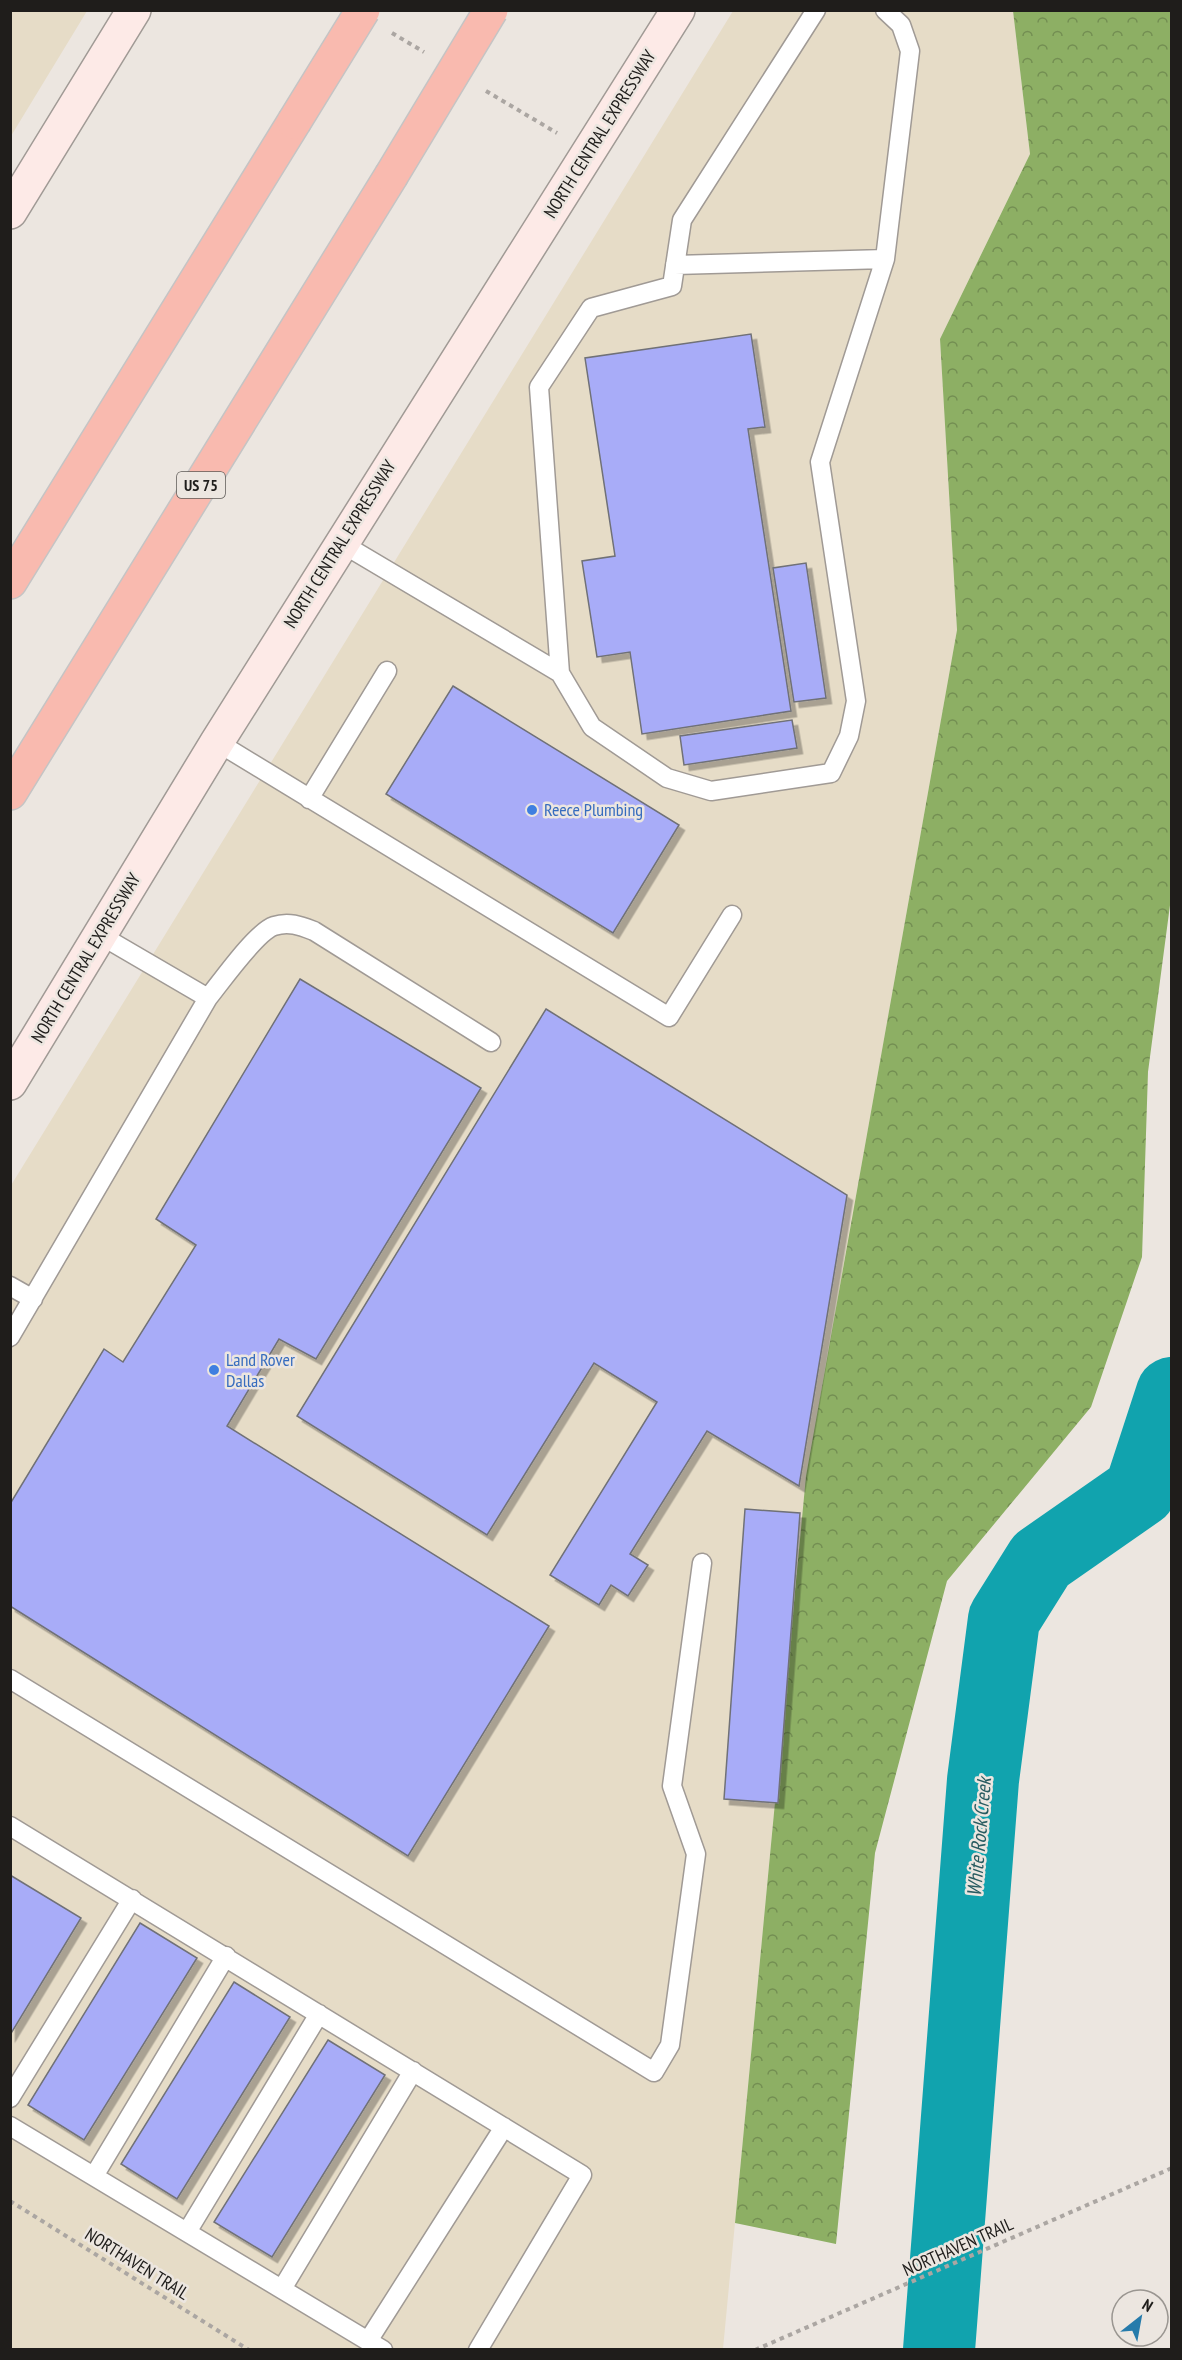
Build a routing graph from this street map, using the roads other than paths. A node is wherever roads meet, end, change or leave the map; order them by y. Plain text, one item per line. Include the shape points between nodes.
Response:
1 (134, 10) edge
2 (363, 10) edge
3 (491, 10) edge
4 (678, 10) edge
5 (816, 10) edge
6 (885, 10) edge
7 (10, 212) edge
8 (885, 259) junction
9 (675, 265) junction
10 (341, 543) junction
11 (10, 582) edge
12 (387, 671) dead end
13 (560, 673) junction
14 (217, 742) junction
15 (10, 794) edge
16 (309, 799) junction
17 (732, 915) dead end
18 (100, 934) junction
19 (208, 998) junction
20 (491, 1042) dead end
21 (10, 1083) edge
22 (10, 1286) edge
23 (33, 1299) junction
24 (10, 1337) edge
25 (702, 1563) dead end
26 (10, 1679) edge
27 (10, 1826) edge
28 (132, 1899) junction
29 (226, 1956) junction
30 (319, 2014) junction
31 (413, 2072) junction
32 (10, 2098) edge
33 (10, 2126) edge
34 (504, 2127) junction
35 (94, 2176) junction
36 (187, 2232) junction
37 (282, 2289) junction
38 (376, 2345) edge
39 (478, 2349) edge

1 - 7 main road
2 - 11 highway, bridge
3 - 15 highway, US 75, bridge
4 - 10 main road, NORTH CENTRAL EXPRESSWAY
5 - 9 lane via 682,220
6 - 8 lane via 901,25 910,51
8 - 9 lane
8 - 13 lane via 820,462 856,701 849,736 831,773 711,791 667,778 592,727
9 - 13 lane via 672,286 591,308 539,387
10 - 13 lane
10 - 14 main road, NORTH CENTRAL EXPRESSWAY
12 - 16 lane
14 - 16 lane
14 - 18 main road, NORTH CENTRAL EXPRESSWAY
16 - 17 lane via 669,1017
18 - 19 lane
18 - 21 main road, NORTH CENTRAL EXPRESSWAY
19 - 20 lane via 247,949 272,926 294,923 315,931
19 - 23 lane
22 - 23 lane
23 - 24 lane
25 - 26 lane via 672,1786 696,1854 670,2044 654,2072
27 - 28 lane
28 - 29 lane
28 - 32 lane
29 - 30 lane
29 - 35 lane
30 - 31 lane
30 - 36 lane
31 - 34 lane
31 - 37 lane
33 - 35 lane
34 - 38 lane
34 - 39 lane via 582,2175
35 - 36 lane
36 - 37 lane
37 - 38 lane

